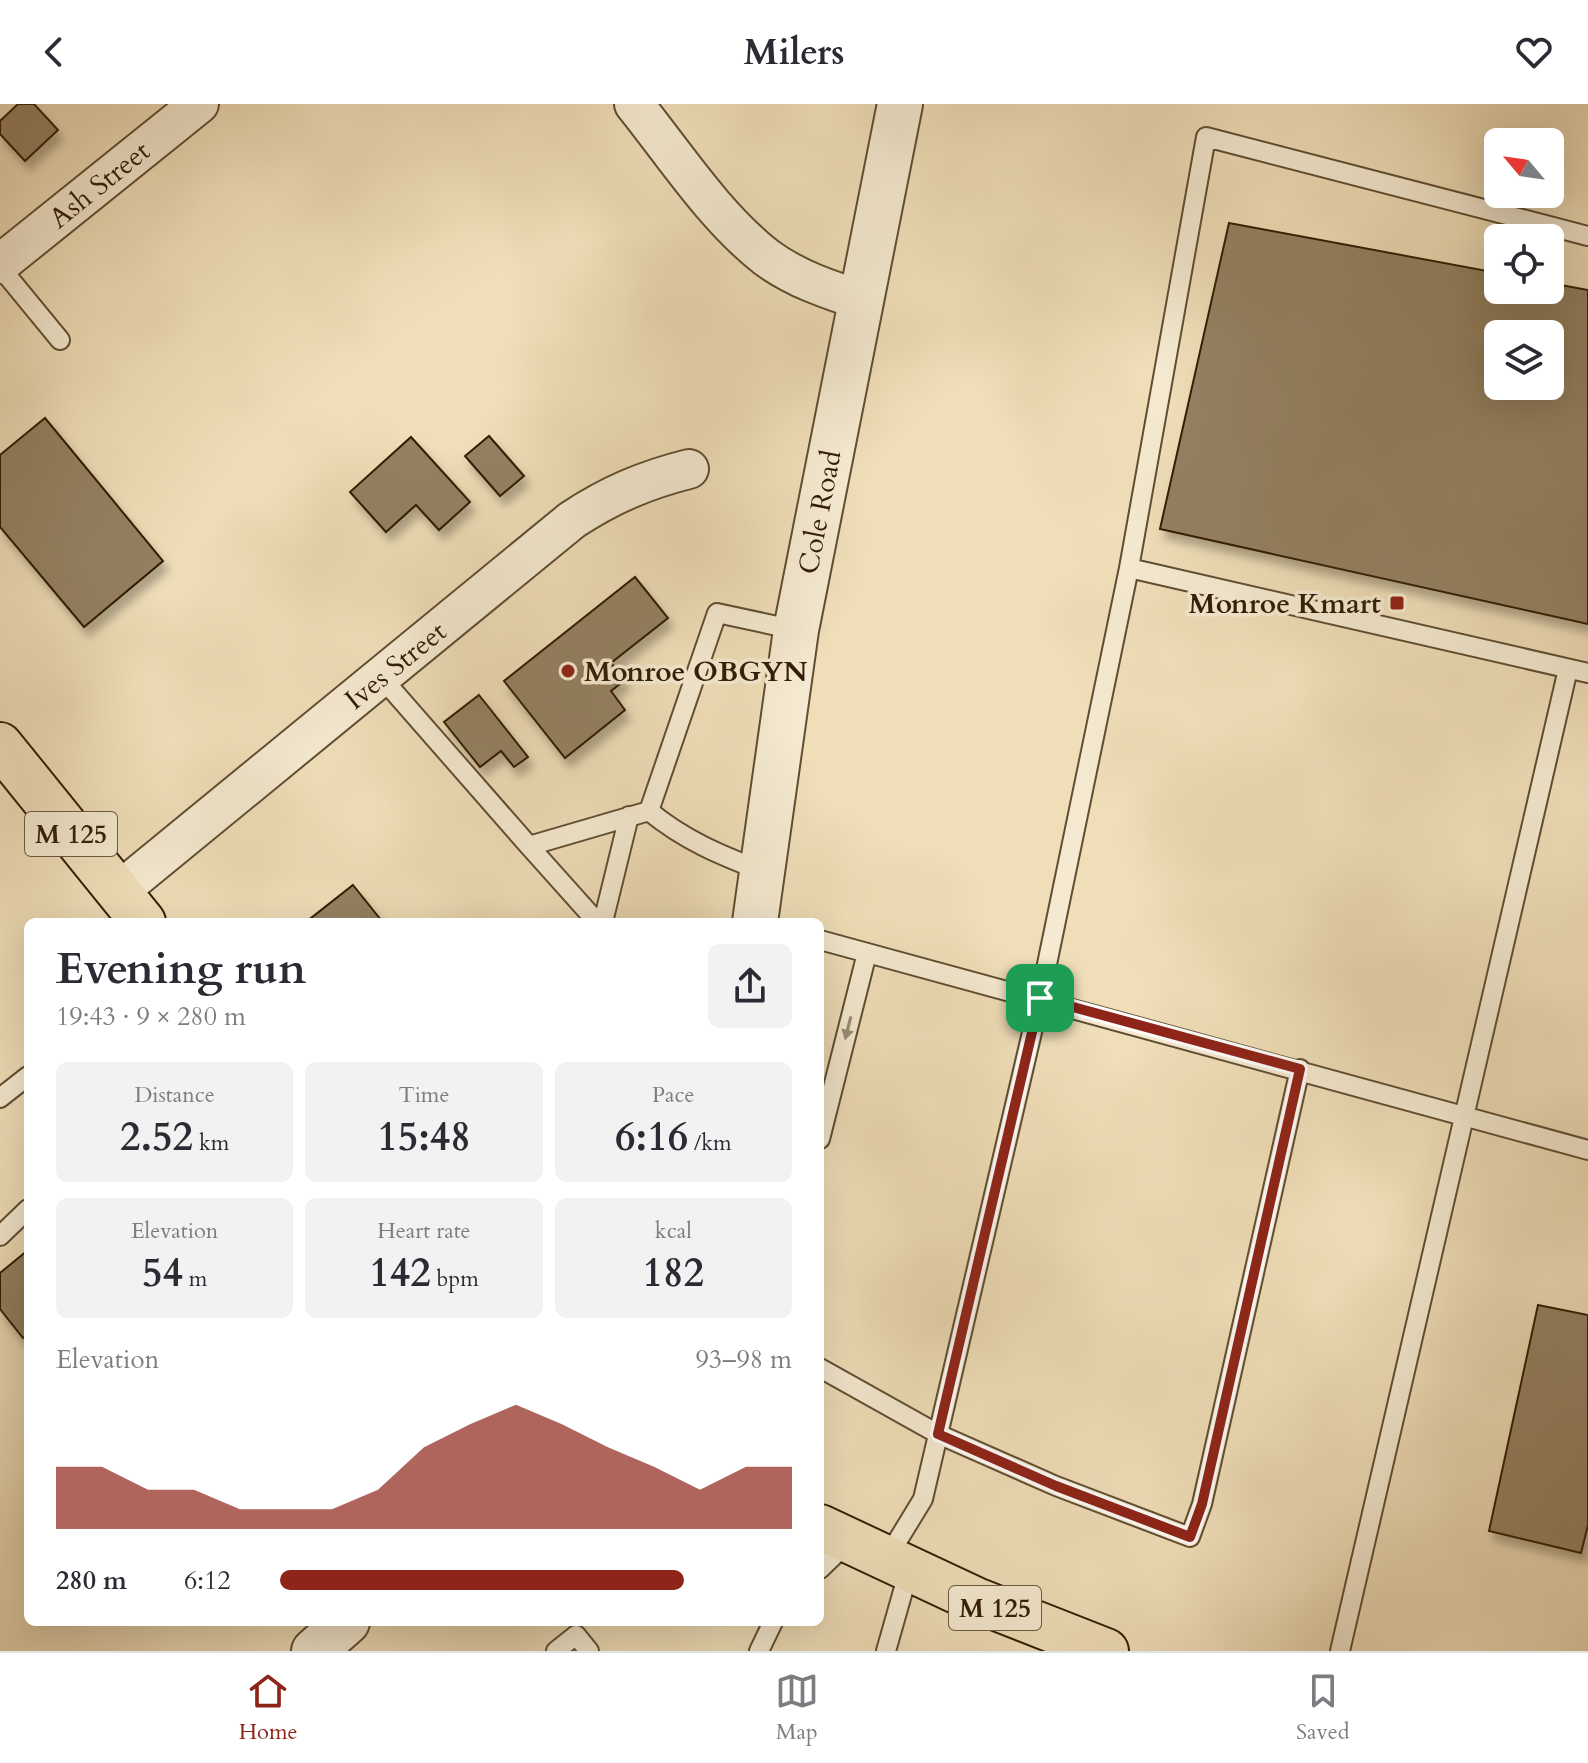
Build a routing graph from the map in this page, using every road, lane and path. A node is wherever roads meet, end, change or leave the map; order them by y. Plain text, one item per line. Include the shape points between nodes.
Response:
1 (199, 104) edge
2 (634, 104) edge
3 (900, 104) edge
4 (1588, 236) edge
5 (0, 266) edge
6 (860, 300) junction
7 (60, 340) dead end
8 (689, 469) dead end
9 (1129, 568) junction
10 (796, 630) junction
11 (1568, 669) junction
12 (1588, 673) edge
13 (381, 677) junction
14 (0, 745) edge
15 (649, 811) junction
16 (629, 816) junction
17 (529, 846) junction
18 (762, 871) junction
19 (130, 907) edge
20 (593, 918) edge
21 (604, 918) edge
22 (756, 918) edge
23 (824, 941) edge
24 (867, 953) junction
25 (1040, 998) junction
26 (1300, 1069) junction
27 (24, 1079) edge
28 (0, 1098) edge
29 (1464, 1114) junction
30 (824, 1123) edge
31 (1588, 1150) edge
32 (24, 1213) edge
33 (0, 1236) edge
34 (824, 1370) edge
35 (938, 1434) junction
36 (857, 1553) edge
37 (342, 1626) edge
38 (771, 1626) edge
39 (314, 1651) edge
40 (556, 1651) edge
41 (589, 1651) edge
42 (759, 1651) edge
43 (886, 1651) edge
44 (1106, 1651) edge
45 (1340, 1651) edge

1 - 5 street, Ash Street
2 - 6 street via 729,222 767,257 810,283
3 - 6 street, Cole Road
4 - 9 lane via 1206,137
5 - 7 lane
6 - 10 street, Cole Road
8 - 13 street, Ives Street via 644,480 572,520
9 - 11 lane
9 - 25 lane
10 - 15 lane via 717,613
10 - 18 street, Cole Road
11 - 12 lane
11 - 29 lane
13 - 17 lane
13 - 19 street, Ives Street
14 - 19 main road, M 125
15 - 16 lane
15 - 18 lane via 706,849
16 - 17 lane
16 - 21 lane
17 - 20 lane
18 - 22 street, Cole Road
23 - 24 lane
24 - 25 lane
24 -> 30 lane
25 - 26 lane
25 - 35 lane
26 - 29 lane
26 - 35 lane via 1202,1504 1190,1537
27 - 28 lane
29 - 31 lane
29 - 45 lane
32 - 33 lane
34 - 35 lane
35 - 36 lane via 923,1499
36 - 43 lane
36 - 44 main road, M 125
37 - 39 street
38 - 42 lane
40 - 41 lane via 576,1635

